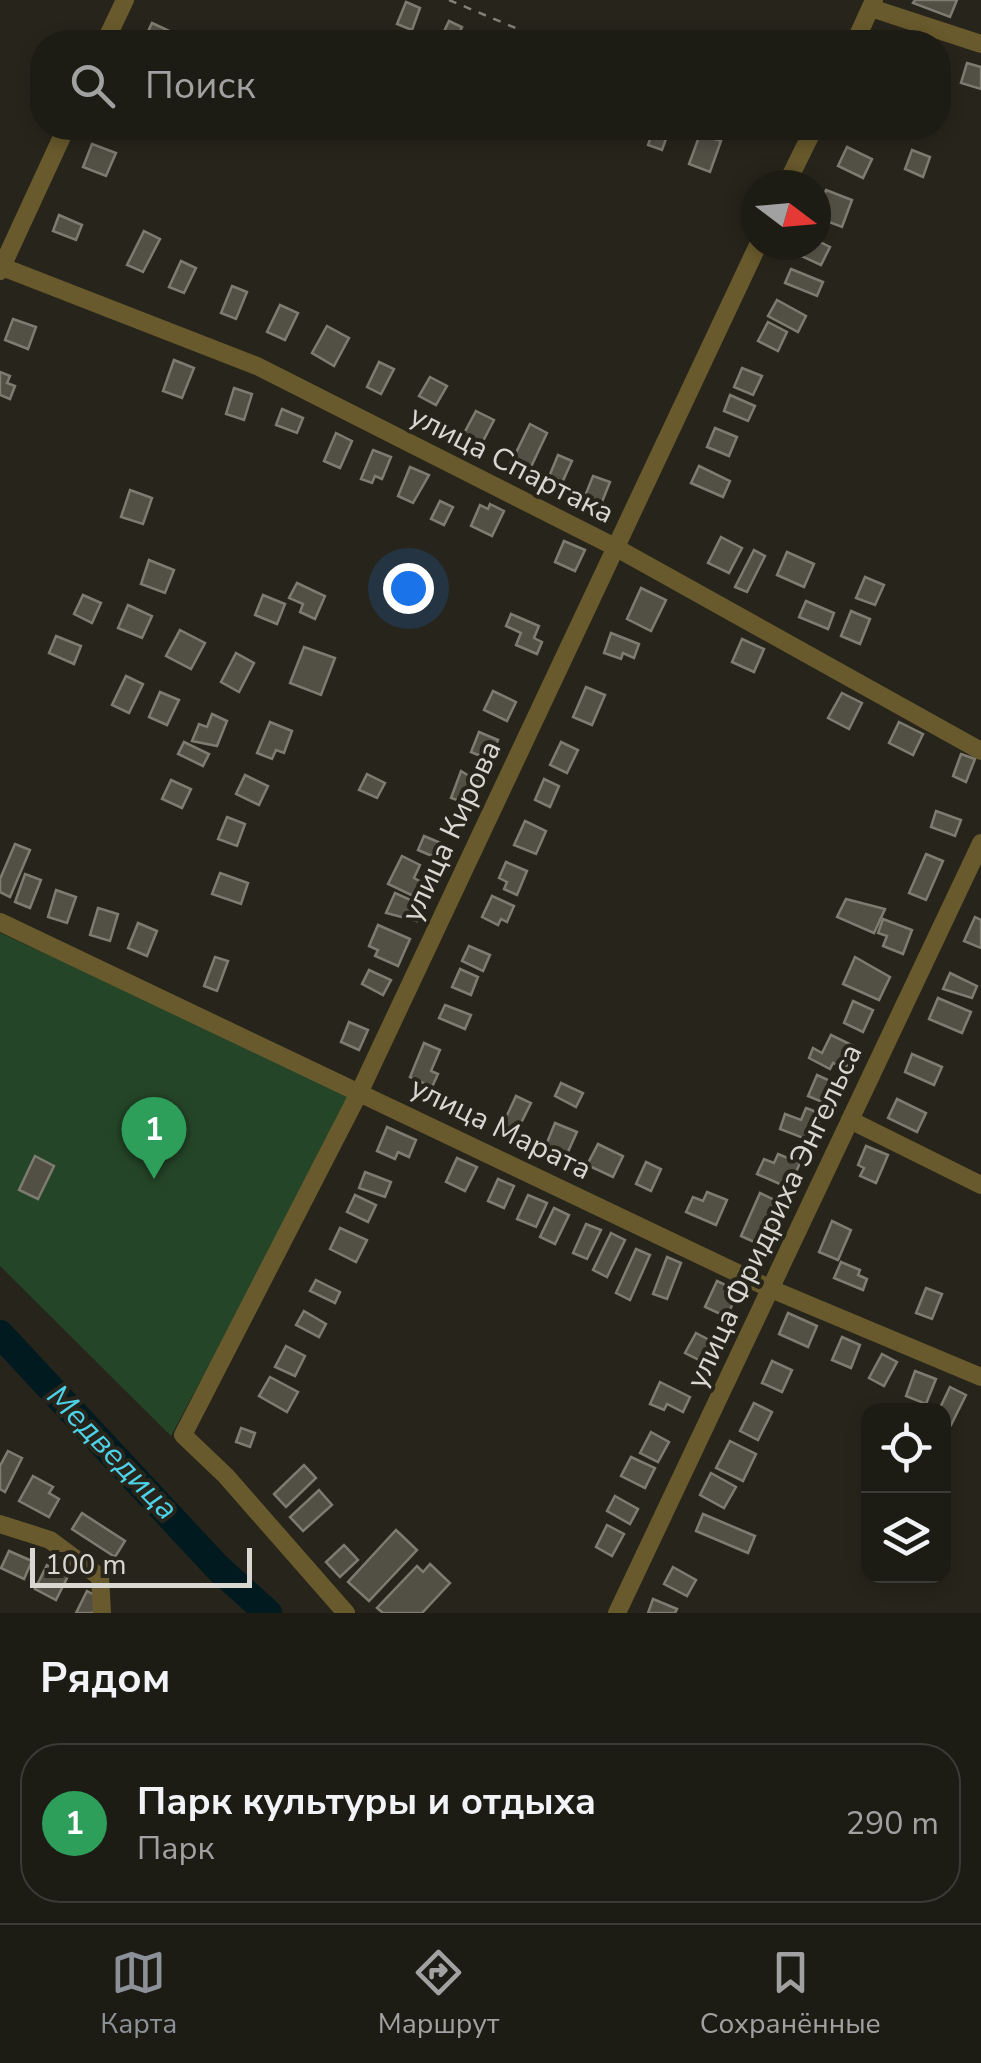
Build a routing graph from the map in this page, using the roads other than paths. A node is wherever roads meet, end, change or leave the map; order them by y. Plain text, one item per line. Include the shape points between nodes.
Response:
1 (125, 0) edge
2 (873, 4) edge
3 (111, 30) edge
4 (861, 30) edge
5 (943, 30) edge
6 (951, 33) edge
7 (981, 44) edge
8 (60, 140) edge
9 (808, 140) edge
10 (793, 170) edge
11 (751, 260) edge
12 (1, 268) edge
13 (613, 546) junction
14 (981, 751) edge
15 (981, 843) edge
16 (0, 922) edge
17 (360, 1090) junction
18 (850, 1120) junction
19 (981, 1185) edge
20 (771, 1289) junction
21 (981, 1377) edge
22 (0, 1524) edge
23 (102, 1613) edge
24 (346, 1613) edge
25 (617, 1613) edge

1 - 3 street
2 - 4 street
2 - 5 street
6 - 7 street
8 - 12 street
9 - 10 street
11 - 13 street, улица Кирова
12 - 13 street, улица Спартака via 257,366
13 - 14 street, улица Спартака
13 - 17 street, улица Кирова
15 - 18 street, улица Фридриха Энгельса
16 - 17 street, улица Марата
17 - 20 street, улица Марата
17 - 24 street, улица Кирова via 184,1435
18 - 19 street
18 - 20 street, улица Фридриха Энгельса
20 - 21 street, улица Марата
20 - 25 street, улица Фридриха Энгельса
22 - 23 street via 50,1540 100,1576

